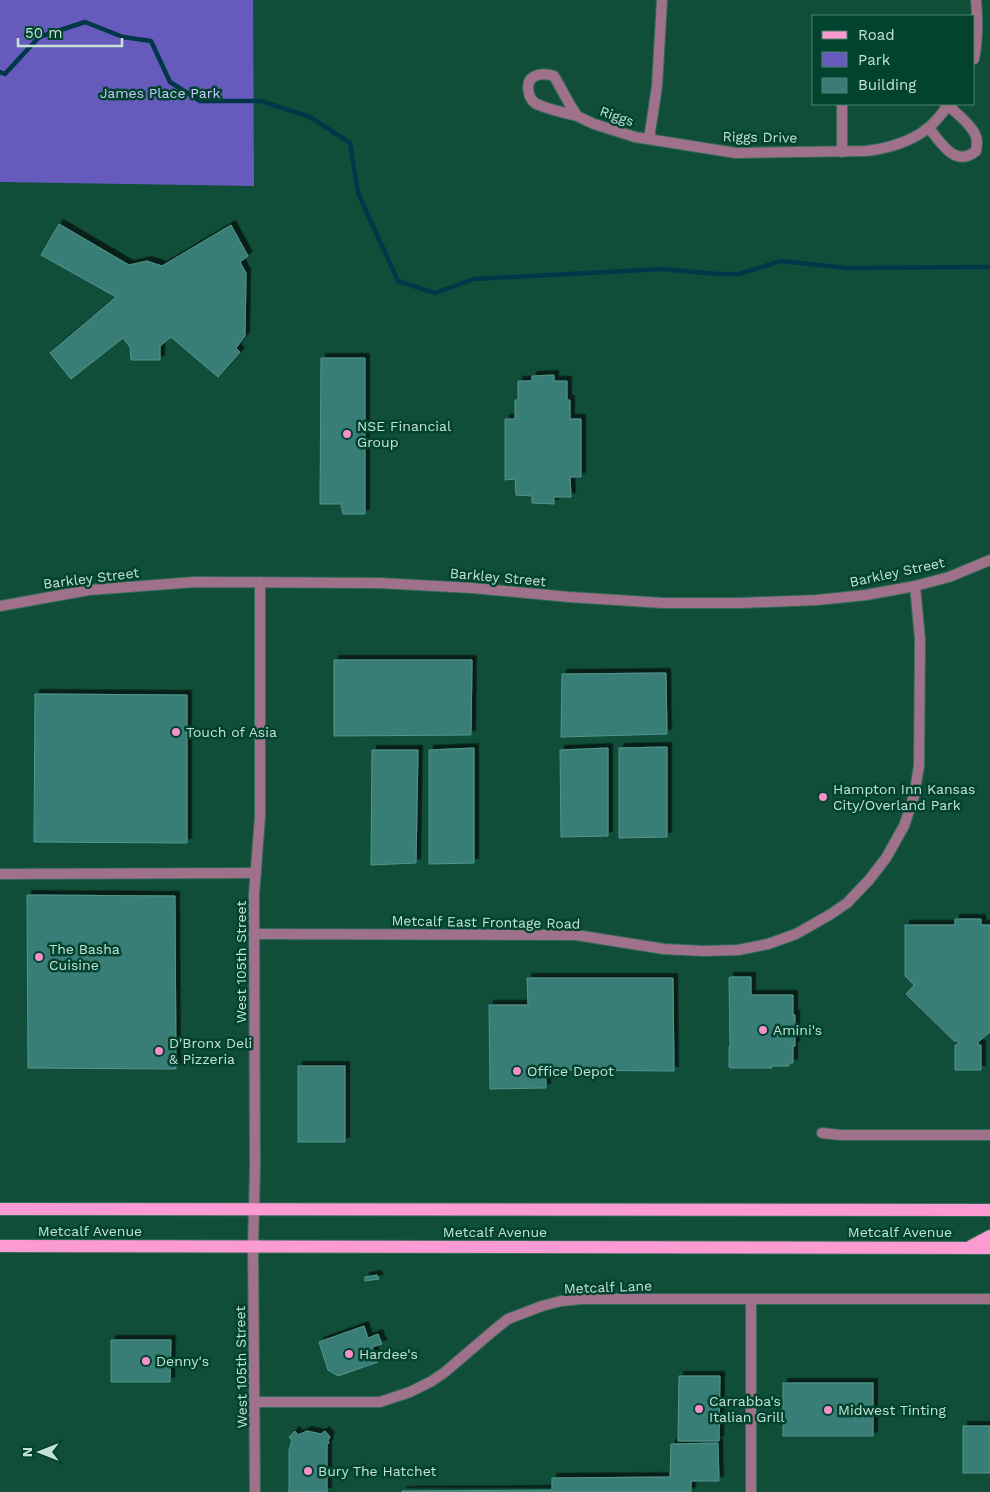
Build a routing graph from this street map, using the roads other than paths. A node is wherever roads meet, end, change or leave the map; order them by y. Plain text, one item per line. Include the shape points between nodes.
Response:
1 (662, 0) edge
2 (976, 0) edge
3 (975, 54) edge
4 (842, 105) edge
5 (946, 105) edge
6 (948, 105) edge
7 (577, 116) junction
8 (929, 128) junction
9 (648, 139) junction
10 (842, 152) junction
11 (990, 560) edge
12 (260, 582) junction
13 (915, 586) junction
14 (0, 606) edge
15 (0, 874) edge
16 (256, 874) junction
17 (254, 934) junction
18 (822, 1133) dead end
19 (990, 1135) edge
20 (0, 1209) edge
21 (254, 1209) junction
22 (990, 1210) edge
23 (990, 1236) edge
24 (0, 1246) edge
25 (253, 1246) junction
26 (968, 1247) junction
27 (990, 1248) edge
28 (751, 1299) junction
29 (990, 1299) edge
30 (255, 1402) junction
31 (255, 1492) edge
32 (751, 1492) edge

1 - 9 street via 657,86
2 - 3 street
4 - 10 street
5 - 8 street, Riggs Drive
6 - 8 street, Riggs Drive via 976,135 976,151 963,158 954,155
7 - 7 street, Riggs via 554,76 545,73 530,80 527,87 535,104
7 - 9 street, Riggs via 615,132
8 - 10 street, Riggs Drive via 887,147 865,152
9 - 10 street, Riggs Drive via 736,153
11 - 13 street, Barkley Street via 949,577
12 - 13 street, Barkley Street via 379,583 690,603 817,600
12 - 14 street, Barkley Street via 185,582 89,590
12 - 16 street, West 105th Street via 260,817
13 - 17 street, Metcalf East Frontage Road via 920,639 919,766 904,826 886,858 847,903 796,934 738,950 704,951 664,949 576,935
15 - 16 street
16 - 17 street, West 105th Street
17 - 21 street, West 105th Street
18 - 19 street
20 - 21 main road, Metcalf Avenue
21 - 22 main road, Metcalf Avenue
21 - 25 street, West 105th Street
23 - 26 main road
24 - 25 main road, Metcalf Avenue
25 - 26 main road, Metcalf Avenue
25 - 30 street, West 105th Street
26 - 27 main road, Metcalf Avenue
28 - 29 street, Metcalf Lane
28 - 30 street, Metcalf Lane via 561,1301 508,1320 432,1381 380,1402
28 - 32 street
30 - 31 street, West 105th Street

